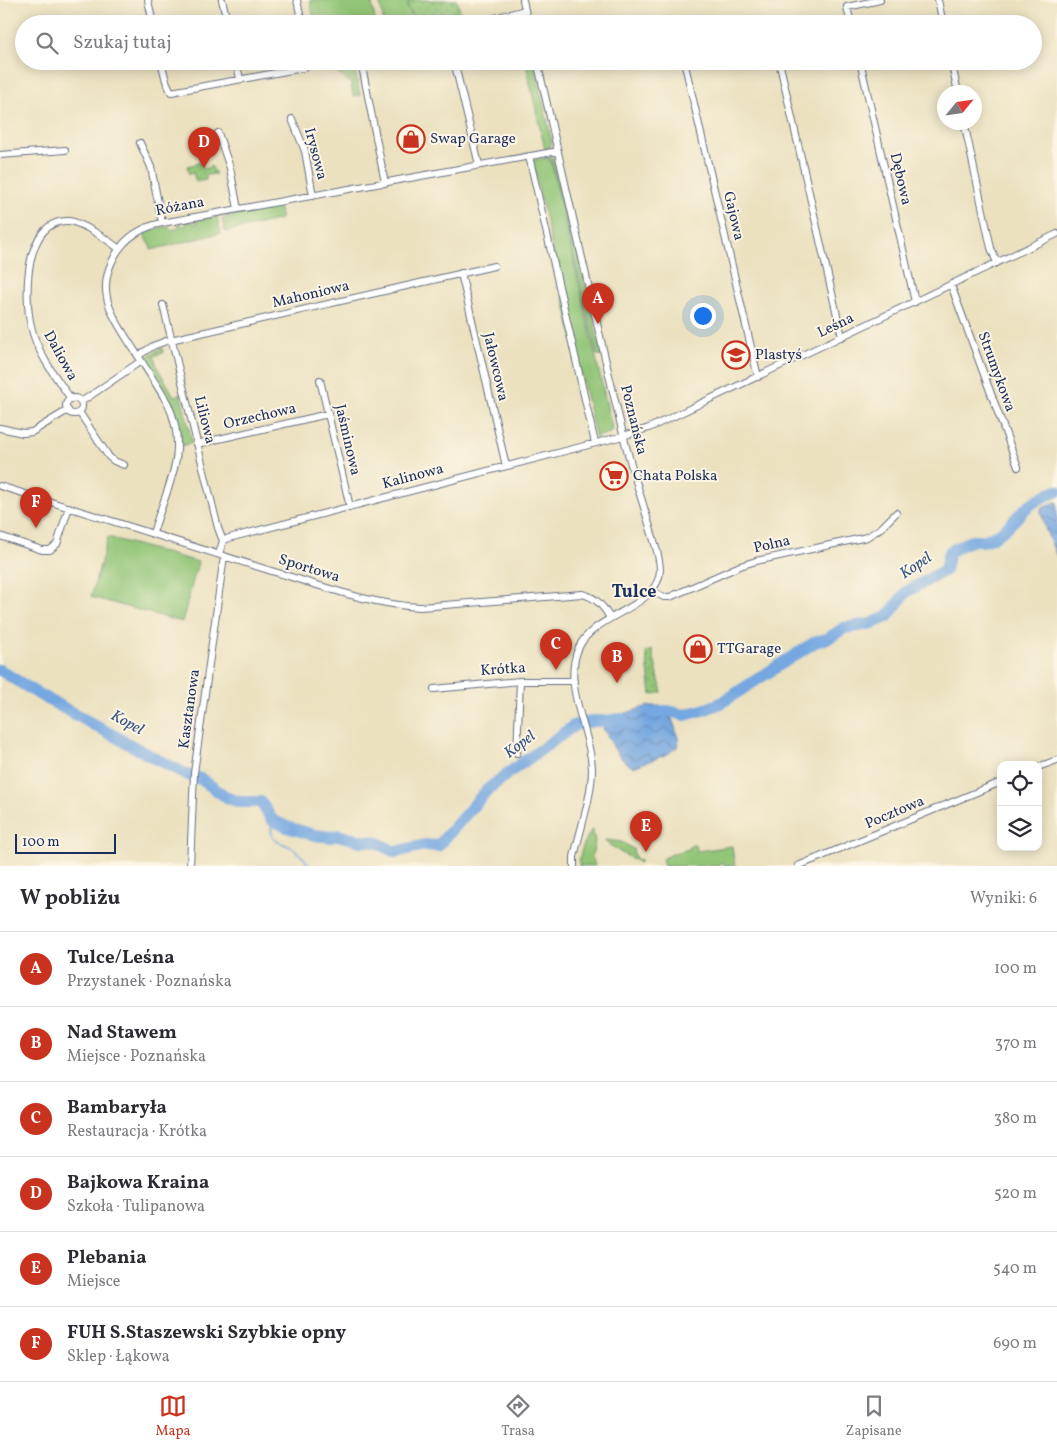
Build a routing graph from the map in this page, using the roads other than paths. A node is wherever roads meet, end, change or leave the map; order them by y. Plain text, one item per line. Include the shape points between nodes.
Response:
1 (148, 0) edge
2 (222, 0) edge
3 (296, 0) edge
4 (523, 0) edge
5 (880, 0) edge
6 (938, 0) edge
7 (525, 10) junction
8 (151, 15) edge
9 (226, 15) edge
10 (300, 15) edge
11 (506, 15) edge
12 (526, 15) edge
13 (849, 15) edge
14 (941, 15) edge
15 (163, 70) edge
16 (238, 70) edge
17 (292, 70) edge
18 (362, 70) edge
19 (456, 70) edge
20 (539, 70) edge
21 (686, 70) edge
22 (781, 70) edge
23 (862, 70) edge
24 (953, 70) edge
25 (240, 80) junction
26 (956, 85) edge
27 (292, 119) dead end
28 (966, 130) edge
29 (218, 133) dead end
30 (140, 143) dead end
31 (65, 150) dead end
32 (558, 151) junction
33 (0, 155) edge
34 (530, 156) junction
35 (479, 165) junction
36 (385, 183) junction
37 (313, 196) junction
38 (238, 209) junction
39 (162, 222) junction
40 (1057, 234) edge
41 (119, 249) junction
42 (997, 263) junction
43 (494, 266) dead end
44 (461, 273) junction
45 (951, 285) junction
46 (915, 302) junction
47 (163, 305) dead end
48 (842, 337) junction
49 (171, 340) junction
50 (139, 358) junction
51 (758, 377) junction
52 (320, 380) dead end
53 (71, 399) junction
54 (81, 402) junction
55 (68, 410) junction
56 (79, 412) junction
57 (328, 414) junction
58 (0, 428) edge
59 (623, 436) junction
60 (595, 443) junction
61 (197, 444) junction
62 (124, 465) dead end
63 (506, 466) junction
64 (1018, 467) dead end
65 (0, 486) edge
66 (69, 507) junction
67 (350, 507) junction
68 (896, 512) dead end
69 (152, 533) junction
70 (0, 536) edge
71 (223, 541) junction
72 (221, 555) junction
73 (652, 591) junction
74 (610, 618) junction
75 (520, 681) junction
76 (574, 681) junction
77 (434, 689) dead end
78 (517, 753) dead end
79 (1057, 760) edge
80 (1042, 766) edge
81 (997, 784) edge
82 (817, 863) edge
83 (190, 866) edge
84 (574, 866) edge
85 (798, 866) edge

1 - 8 street
2 - 9 street
3 - 10 street
4 - 7 street
5 - 13 street via 847,7
6 - 14 street
7 - 11 street
7 - 12 street
15 - 25 street via 171,92
16 - 25 street
17 - 25 street
18 - 36 street
19 - 35 street
20 - 32 street, Poznańska
21 - 51 street, Gajowa
22 - 48 street
23 - 46 street, Dębowa
24 - 26 street
27 - 37 street, Irysowa via 305,151
28 - 42 street
29 - 38 street via 230,168
30 - 39 street via 153,171
31 - 33 street
32 - 34 street, Różana
32 - 59 street, Poznańska
34 - 35 street, Różana
34 - 60 street
35 - 36 street, Różana
36 - 37 street, Różana
37 - 38 street, Różana
38 - 39 street, Różana
39 - 41 street, Różana via 139,231
40 - 42 street, Leśna
41 - 50 street, Różana via 107,278 107,300 112,316
41 - 53 street, Daliowa via 81,225 65,221 48,228 33,251 28,280 31,328 42,354
42 - 45 street, Leśna
43 - 44 street, Mahoniowa
44 - 49 street, Mahoniowa
44 - 63 street, Jałowcowa
45 - 46 street, Leśna
45 - 64 street, Strumykowa
46 - 48 street, Leśna
47 - 49 street, Liliowa
48 - 51 street, Leśna
49 - 50 street, Mahoniowa via 157,344
49 - 61 street, Liliowa
50 - 54 street, Mahoniowa
50 - 69 street, Różana via 168,404 178,440 176,460
51 - 59 street, Leśna via 649,428
52 - 57 street, Jaśminowa
53 - 54 street
53 - 55 street via 67,403
54 - 56 street
55 - 56 street
55 - 58 street via 32,432
56 - 62 street via 109,457
57 - 61 street, Orzechowa
57 - 67 street, Jaśminowa
59 - 60 street, Kalinowa
59 - 73 street, Poznańska via 660,569
60 - 63 street, Kalinowa
61 - 71 street, Liliowa
63 - 67 street, Kalinowa
65 - 66 street, Sportowa
66 - 69 street, Sportowa
66 - 70 street via 56,544 50,550
67 - 71 street, Kalinowa
68 - 73 street, Polna via 867,537 756,561 670,597
69 - 72 street, Sportowa
71 - 72 street
72 - 74 street, Sportowa via 376,602 420,607 448,606 582,594 596,599
72 - 83 street, Kasztanowa via 194,773
73 - 74 street
74 - 76 street via 591,631 579,647
75 - 76 street, Krótka
75 - 77 street, Krótka
75 - 78 street
76 - 84 street via 592,770
79 - 80 street
81 - 82 street, Pocztowa
82 - 85 street, Pocztowa

